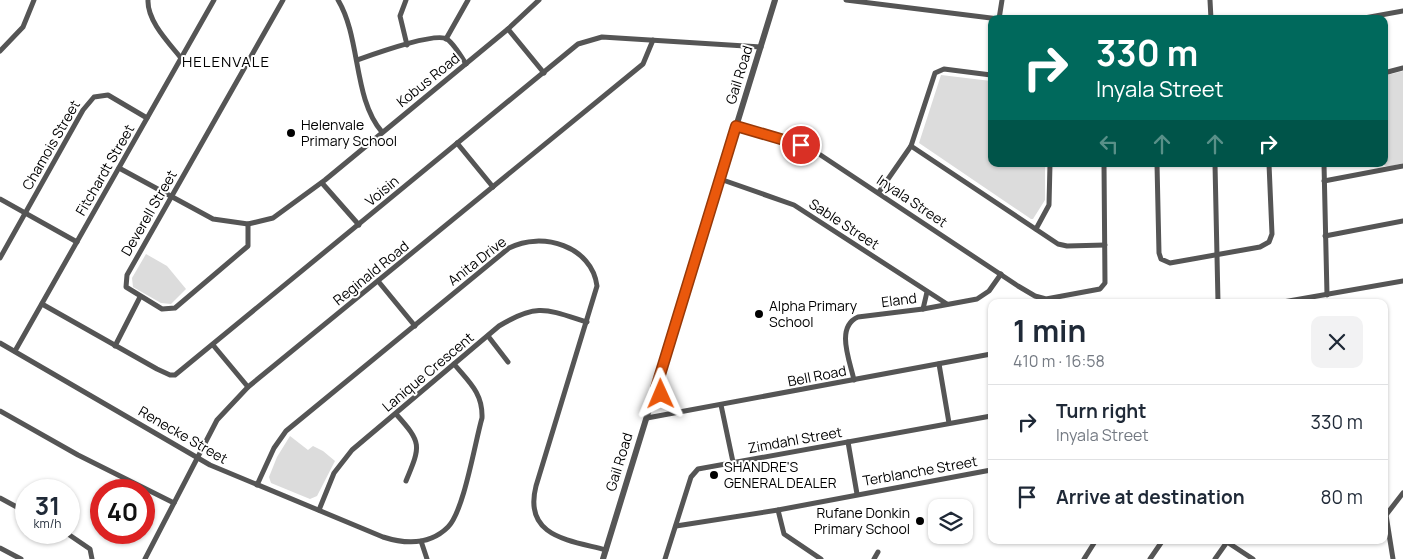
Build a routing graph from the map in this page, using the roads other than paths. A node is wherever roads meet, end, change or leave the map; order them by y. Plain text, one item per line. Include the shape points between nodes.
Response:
1 (34, 0) edge
2 (148, 0) edge
3 (214, 0) edge
4 (283, 0) edge
5 (406, 0) edge
6 (468, 0) edge
7 (539, 0) edge
8 (775, 0) edge
9 (846, 0) edge
10 (1002, 0) edge
11 (1210, 0) edge
12 (341, 2) edge
13 (1403, 11) edge
14 (1000, 15) edge
15 (1211, 15) edge
16 (1381, 15) edge
17 (988, 18) edge
18 (508, 29) junction
19 (446, 39) junction
20 (654, 40) junction
21 (407, 45) junction
22 (761, 47) junction
23 (0, 51) edge
24 (181, 58) junction
25 (357, 60) junction
26 (466, 64) junction
27 (1403, 68) edge
28 (1388, 72) edge
29 (544, 73) junction
30 (988, 75) edge
31 (147, 118) junction
32 (736, 126) junction
33 (382, 132) junction
34 (457, 143) junction
35 (911, 146) junction
36 (1403, 166) edge
37 (1050, 167) edge
38 (1104, 167) edge
39 (1157, 167) edge
40 (1215, 167) edge
41 (1269, 167) edge
42 (1324, 167) edge
43 (1378, 167) edge
44 (119, 168) junction
45 (1378, 171) junction
46 (720, 179) junction
47 (1324, 181) junction
48 (322, 182) junction
49 (493, 187) junction
50 (879, 192) junction
51 (171, 198) junction
52 (0, 199) edge
53 (25, 213) junction
54 (1403, 221) edge
55 (248, 224) junction
56 (359, 225) junction
57 (1036, 229) junction
58 (1325, 236) junction
59 (77, 242) junction
60 (1105, 245) junction
61 (1217, 254) junction
62 (0, 258) edge
63 (1001, 274) junction
64 (378, 281) junction
65 (1403, 281) edge
66 (927, 292) junction
67 (1326, 295) junction
68 (1072, 296) junction
69 (140, 298) junction
70 (1072, 299) edge
71 (1218, 299) edge
72 (1301, 299) edge
73 (42, 304) junction
74 (947, 304) junction
75 (923, 309) junction
76 (587, 322) junction
77 (415, 326) junction
78 (488, 336) junction
79 (0, 343) edge
80 (213, 345) junction
81 (115, 346) junction
82 (15, 351) junction
83 (988, 355) edge
84 (508, 362) dead end
85 (454, 364) junction
86 (939, 364) junction
87 (854, 380) junction
88 (248, 387) junction
89 (656, 388) junction
90 (722, 405) junction
91 (0, 411) edge
92 (679, 412) junction
93 (396, 414) junction
94 (988, 417) edge
95 (647, 418) junction
96 (950, 423) junction
97 (848, 442) junction
98 (197, 456) junction
99 (733, 462) junction
100 (988, 471) edge
101 (406, 481) dead end
102 (257, 485) junction
103 (1403, 493) edge
104 (857, 494) junction
105 (0, 498) edge
106 (174, 503) junction
107 (15, 506) edge
108 (319, 510) junction
109 (778, 510) junction
110 (1388, 510) edge
111 (676, 526) junction
112 (1388, 529) edge
113 (421, 541) junction
114 (80, 542) edge
115 (1093, 544) edge
116 (1160, 544) edge
117 (1223, 544) edge
118 (1230, 544) edge
119 (0, 548) edge
120 (606, 550) junction
121 (878, 552) dead end
122 (21, 559) edge
123 (92, 559) edge
124 (145, 559) edge
125 (427, 559) edge
126 (603, 559) edge
127 (665, 559) edge
128 (821, 559) edge
129 (874, 559) edge
130 (1084, 559) edge
131 (1150, 559) edge
132 (1215, 559) edge
133 (1253, 559) edge
134 (1394, 559) edge

1 - 23 street via 23,26
2 - 24 street via 153,19
3 - 24 street, Fitchardt Street
4 - 51 street, Deverell Street
5 - 21 street via 400,16
6 - 19 street
7 - 18 street, Kobus Road
8 - 22 street, Gail Road
9 - 17 street
10 - 14 street
11 - 15 street
12 - 25 street
13 - 16 street
18 - 26 street, Kobus Road
18 - 29 street
19 - 21 street via 429,39
19 - 26 street
20 - 22 street, Voisin
20 - 29 street, Voisin via 593,38 578,44
20 - 49 street, Reginald Road via 642,64
21 - 25 street
22 - 32 street, Gail Road
24 - 31 street, Fitchardt Street
25 - 33 street via 372,118
26 - 33 street, Kobus Road
27 - 28 street
29 - 34 street, Voisin
30 - 35 street via 944,69 935,73
31 - 44 street, Fitchardt Street
31 - 53 street, Chamois Street via 108,95 94,97 83,110
32 - 46 street, Gail Road
32 - 50 street, Inyala Street via 808,148
33 - 48 street, Kobus Road
34 - 49 street
34 - 56 street, Voisin
35 - 50 street
35 - 57 street
36 - 45 street
37 - 57 street via 1049,205
38 - 60 street
39 - 61 street via 1160,257 1166,262 1174,262
40 - 61 street
41 - 61 street via 1270,240 1260,247
42 - 47 street
43 - 45 street
44 - 51 street, Kobus Road
44 - 59 street, Fitchardt Street
45 - 47 street
46 - 66 street, Sable Street via 786,200
46 - 89 street, Gail Road
47 - 58 street
48 - 55 street, Kobus Road via 279,215
48 - 56 street
49 - 64 street, Reginald Road
50 - 63 street, Inyala Street
51 - 55 street, Kobus Road via 213,220
51 - 69 street, Deverell Street via 126,278 126,287
52 - 53 street
53 - 59 street
53 - 62 street, Chamois Street
54 - 58 street
55 - 69 street, Deverell Street via 248,246 174,308 162,309
56 - 80 street, Voisin
57 - 60 street via 1058,244
58 - 67 street
59 - 73 street, Fitchardt Street
60 - 68 street, Inyala Street via 1106,279 1100,289
61 - 71 street
63 - 68 street, Inyala Street via 1038,297
63 - 74 street, Eland via 981,297
64 - 77 street
64 - 88 street, Reginald Road
65 - 67 street
66 - 74 street, Sable Street
66 - 75 street
67 - 72 street
68 - 70 street
69 - 81 street
73 - 81 street, Voisin
73 - 82 street, Fitchardt Street
74 - 75 street, Eland
75 - 87 street, Eland via 858,317 849,322 846,340
76 - 77 street, Anita Drive via 597,286 590,263 561,245 537,239 509,248
76 - 78 street, Lanique Crescent via 553,311 529,311 518,314
76 - 120 street, Anita Drive via 536,486 534,507 539,522 551,534
77 - 102 street, Anita Drive via 286,431 274,448
78 - 84 street
78 - 85 street, Lanique Crescent
79 - 82 street, Renecke Street
80 - 81 street, Voisin via 183,370 170,375
80 - 88 street
82 - 98 street, Renecke Street
83 - 86 street, Bell Road
85 - 93 street, Lanique Crescent
85 - 113 street, Renecke Street via 480,397 482,418 455,515 448,527
86 - 87 street, Bell Road
86 - 96 street
87 - 90 street, Bell Road
88 - 98 street, Reginald Road via 217,420
89 - 92 street
89 - 95 street, Gail Road
90 - 92 street, Bell Road
90 - 99 street
91 - 106 street
92 - 95 street, Bell Road
93 - 101 street via 417,444
93 - 108 street, Lanique Crescent via 343,460
94 - 96 street, Zimdahl Street
95 - 120 street, Gail Road
96 - 97 street, Zimdahl Street
97 - 99 street, Zimdahl Street
97 - 104 street
98 - 102 street, Renecke Street
98 - 106 street, Reginald Road
99 - 111 street, Zimdahl Street via 698,469 694,473
100 - 104 street, Terblanche Street
102 - 108 street, Renecke Street
103 - 110 street
104 - 109 street, Terblanche Street
105 - 107 street
106 - 124 street, Reginald Road
108 - 113 street, Renecke Street via 398,542
109 - 111 street, Terblanche Street
109 - 128 street via 784,534
111 - 127 street, Zimdahl Street
112 - 134 street
113 - 125 street
114 - 123 street via 90,549
115 - 130 street
116 - 131 street
117 - 132 street
118 - 133 street
119 - 122 street
120 - 126 street, Gail Road
121 - 129 street

